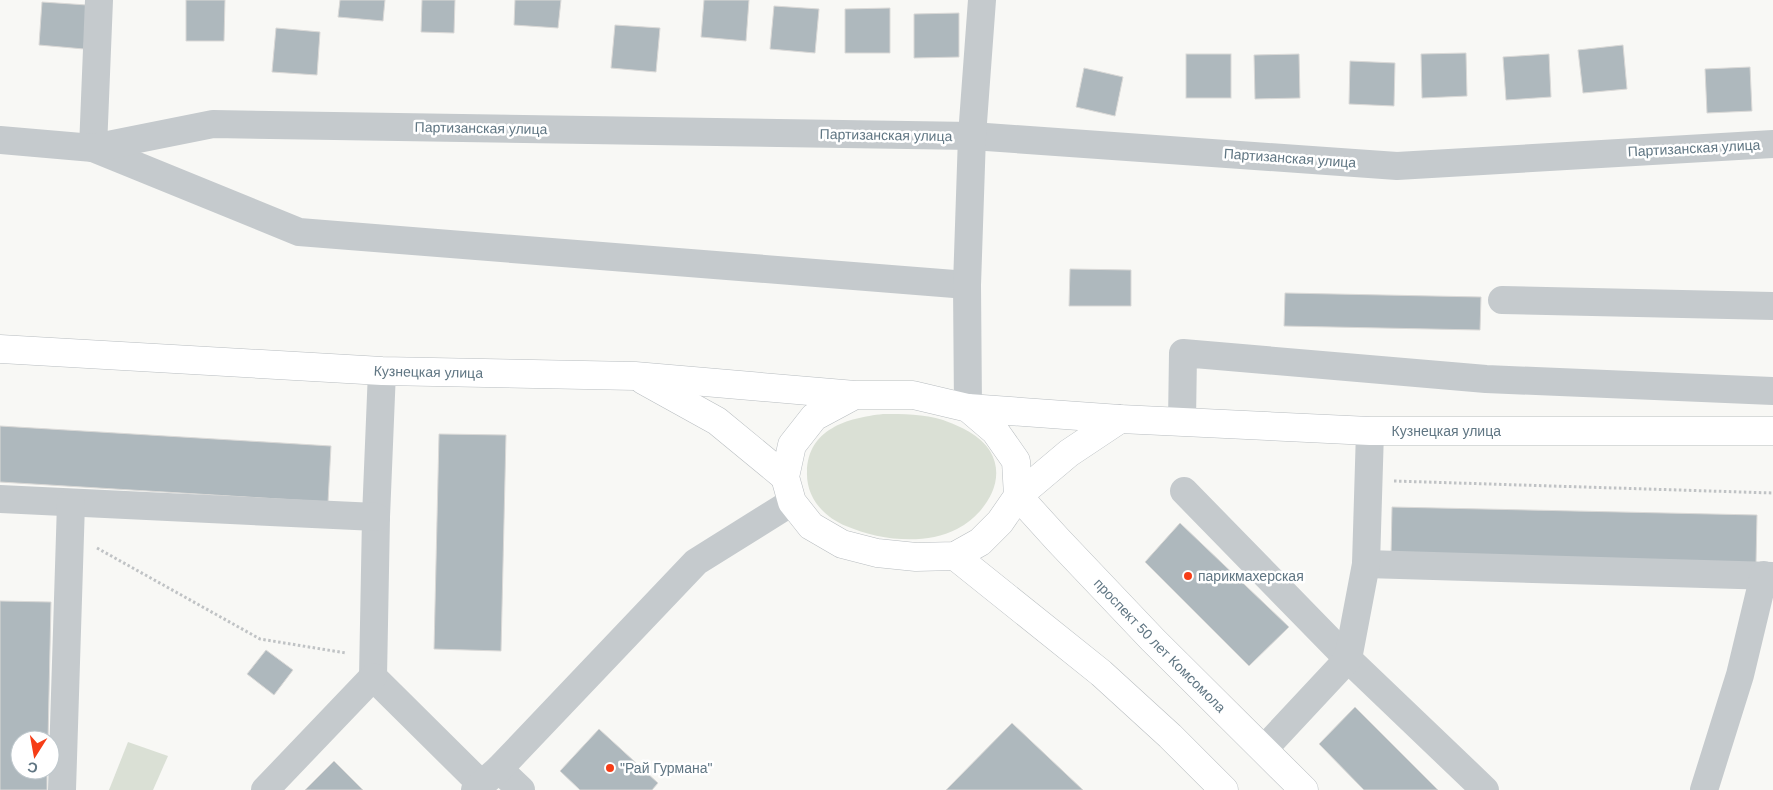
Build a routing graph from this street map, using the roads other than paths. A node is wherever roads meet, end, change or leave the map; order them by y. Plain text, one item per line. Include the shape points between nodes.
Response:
1 (99, 0) edge
2 (982, 0) edge
3 (972, 136) junction
4 (0, 140) edge
5 (1773, 144) edge
6 (93, 148) junction
7 (967, 285) junction
8 (1502, 300) dead end
9 (1773, 306) edge
10 (0, 349) edge
11 (382, 370) junction
12 (635, 376) junction
13 (1773, 391) edge
14 (855, 395) junction
15 (968, 408) junction
16 (1120, 419) junction
17 (1182, 422) junction
18 (1370, 431) junction
19 (1773, 431) edge
20 (789, 489) junction
21 (1184, 491) dead end
22 (1018, 496) junction
23 (0, 500) edge
24 (71, 503) junction
25 (376, 517) junction
26 (955, 556) junction
27 (1366, 564) junction
28 (1769, 576) edge
29 (1348, 659) junction
30 (373, 668) junction
31 (1264, 749) junction
32 (485, 781) edge
33 (62, 790) edge
34 (265, 790) edge
35 (520, 790) edge
36 (1224, 790) edge
37 (1304, 790) edge
38 (1486, 790) edge
39 (1704, 790) edge

1 - 6 street
2 - 3 street
3 - 5 street, Партизанская улица via 1397,166
3 - 6 street, Партизанская улица via 214,124
3 - 7 street
4 - 6 street, Партизанская улица
6 - 7 street via 299,232
7 - 15 street
8 - 9 street
10 - 11 main road, Кузнецкая улица
11 - 12 main road, Кузнецкая улица
11 - 25 street
12 - 14 main road, Кузнецкая улица
12 - 20 main road via 717,421
13 - 17 street via 1486,379 1183,353
14 - 15 main road, Кузнецкая улица via 913,395
14 - 20 main road via 814,417 792,445
15 - 16 main road, Кузнецкая улица
15 - 22 main road via 995,430 1016,461
16 - 17 main road, Кузнецкая улица
16 - 22 main road via 1069,453
17 - 18 main road, Кузнецкая улица
18 - 19 main road, Кузнецкая улица
18 - 27 street
20 - 26 main road via 810,526 842,544 877,553
20 - 32 street via 696,562
21 - 29 street
22 - 26 main road via 1000,522 980,542
22 - 31 main road, проспект 50 лет Комсомола via 1153,640
23 - 24 street
24 - 25 street
24 - 33 street
25 - 30 street
26 - 36 main road via 1101,673
27 - 28 street
27 - 29 street
28 - 39 street
29 - 31 street
29 - 38 street
30 - 32 street
30 - 34 street
31 - 37 main road, проспект 50 лет Комсомола
32 - 35 street

